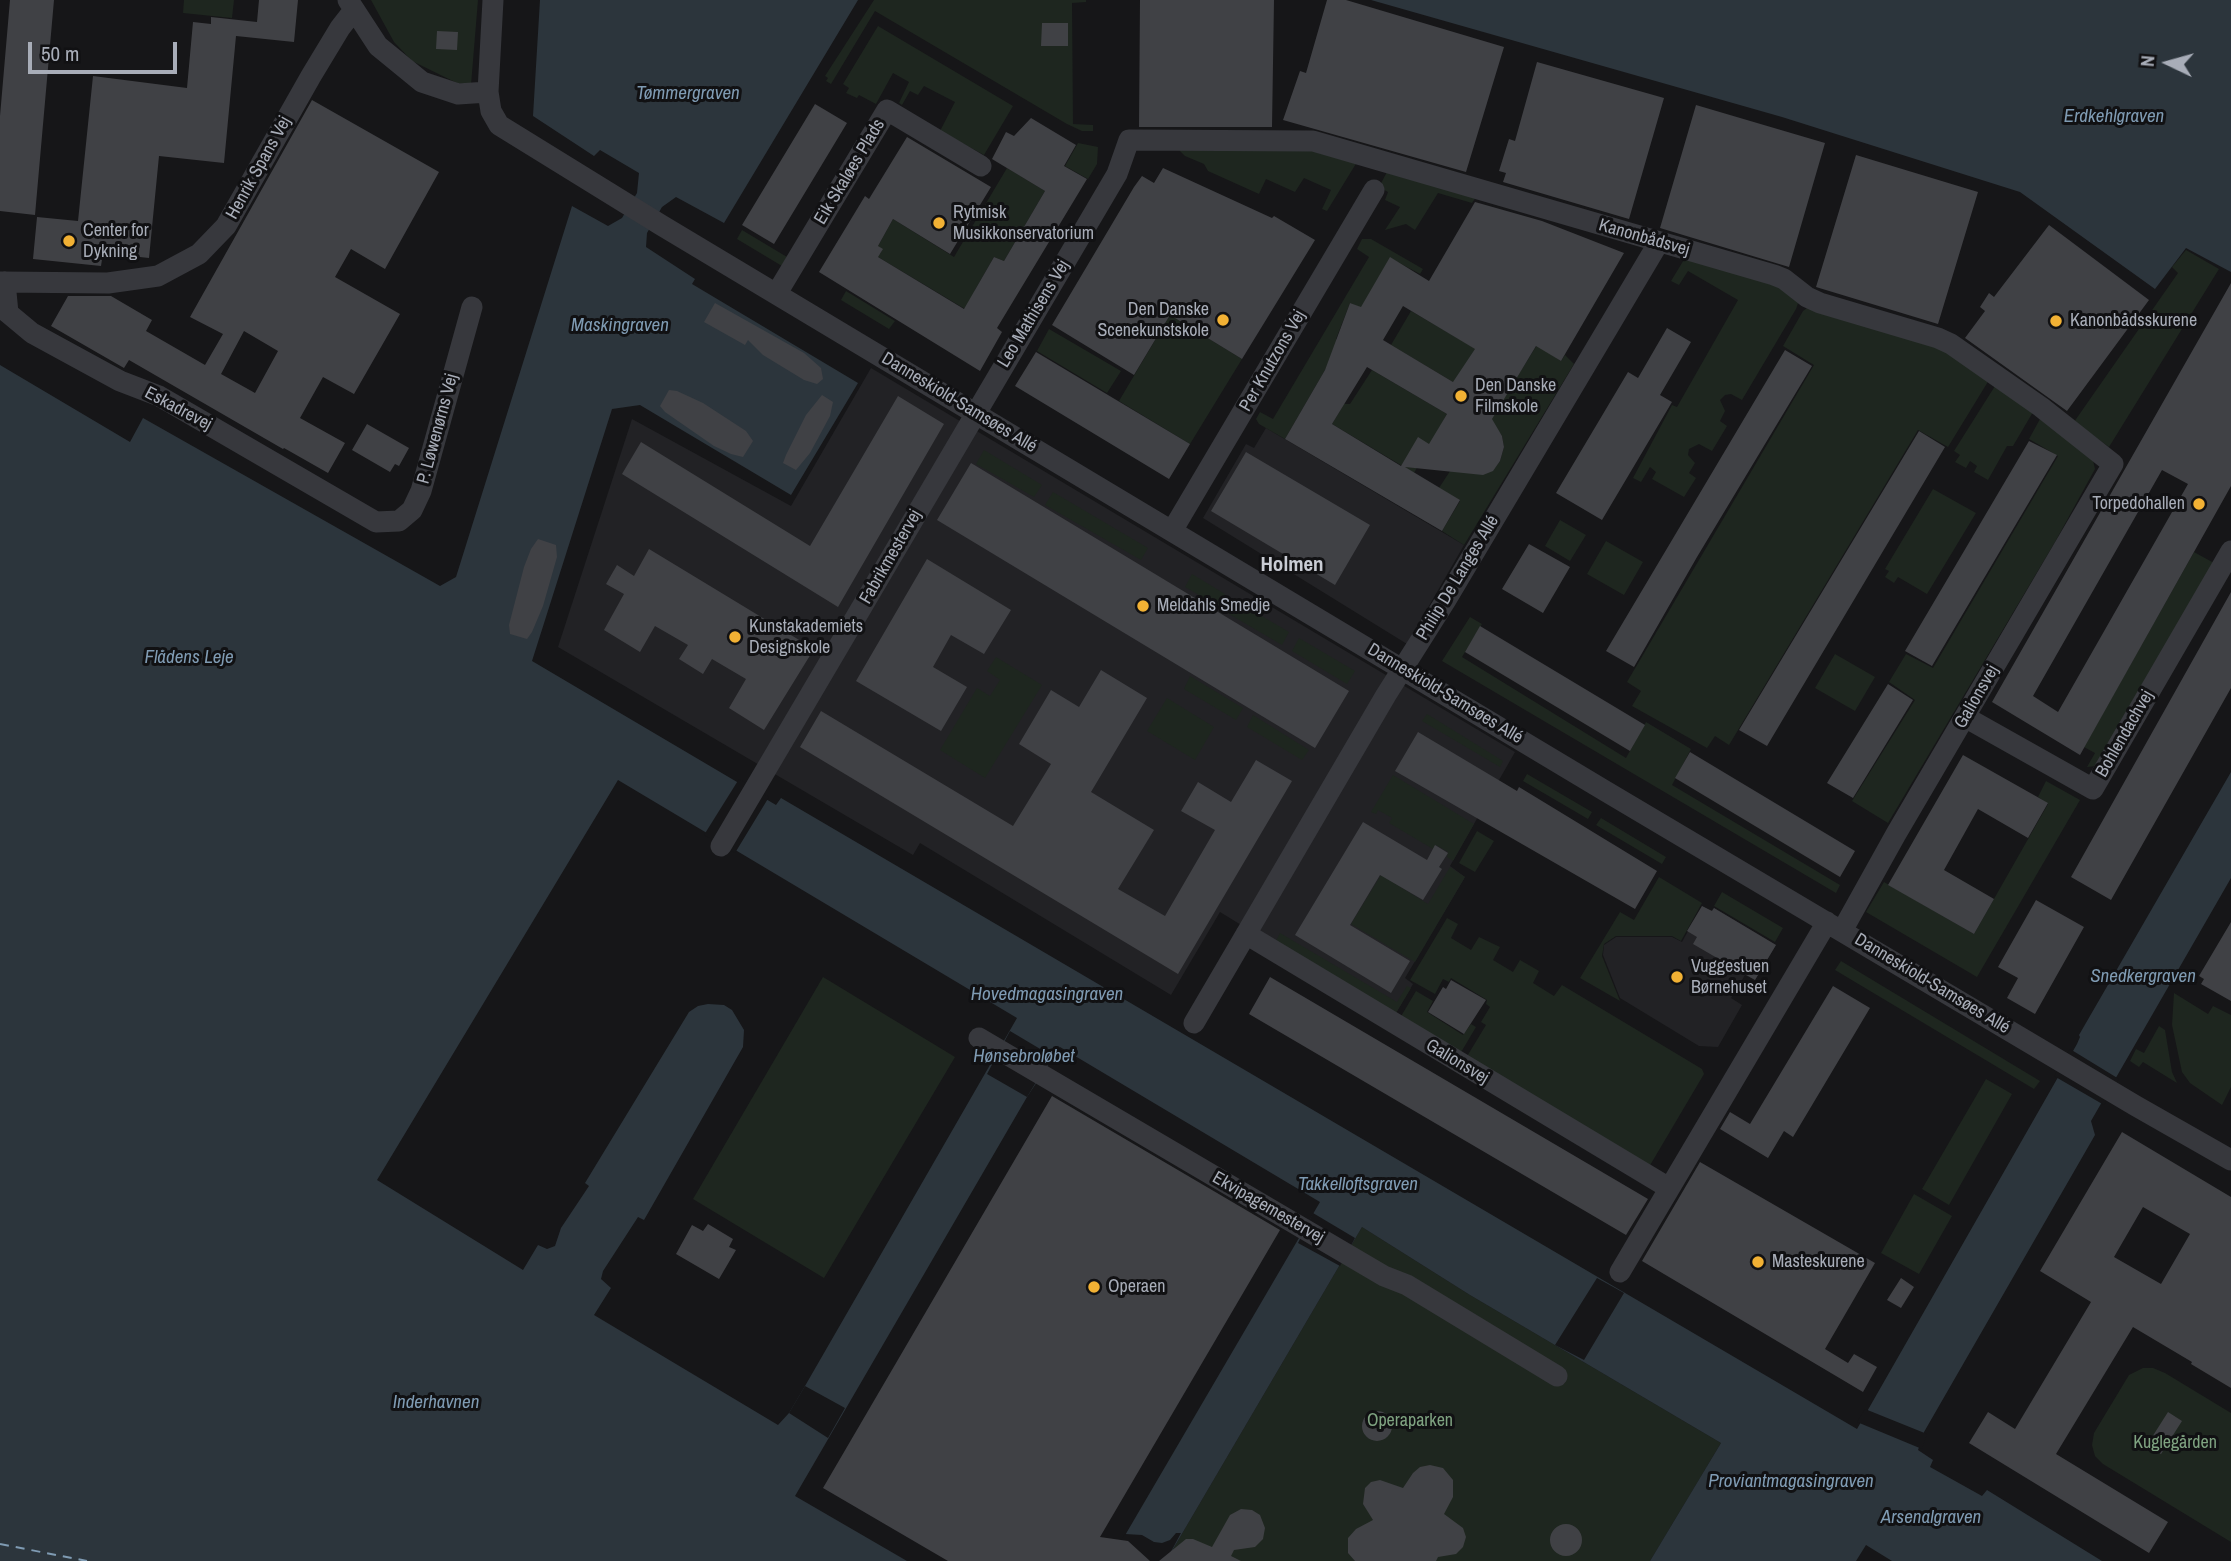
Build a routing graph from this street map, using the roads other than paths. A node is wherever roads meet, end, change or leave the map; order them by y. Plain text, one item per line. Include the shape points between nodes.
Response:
1 (493, 0) edge
2 (352, 3) edge
3 (488, 92) junction
4 (1129, 140) joint
5 (981, 166) dead end
6 (1374, 190) dead end
7 (1659, 242) junction
8 (3, 282) edge
9 (777, 293) junction
10 (472, 307) dead end
11 (975, 413) junction
12 (2113, 464) joint
13 (376, 522) joint
14 (1172, 531) junction
15 (2231, 551) edge
16 (1402, 668) junction
17 (1965, 717) junction
18 (721, 846) dead end
19 (1834, 926) junction
20 (1246, 934) junction
21 (1194, 1023) dead end
22 (983, 1040) dead end
23 (2231, 1160) edge
24 (1669, 1188) junction
25 (1620, 1272) dead end
26 (1557, 1376) dead end

1 - 3 street
2 - 3 street via 378,47 422,82 458,94
2 - 8 street, Henrik Spans Vej via 226,226 199,254 158,276 108,283
3 - 9 street, Danneskiold-Samsøes Allé via 499,125
4 - 7 street, Kanonbådsvej via 1313,141
4 - 11 street, Leo Mathisens Vej via 1117,174
5 - 9 street, Eik Skaløes Plads via 887,110
6 - 14 street, Per Knutzons Vej
7 - 12 street, Kanonbådsvej via 1784,279 1820,303 1951,344
7 - 16 street, Philip De Langes Allé
8 - 13 street, Eskadrevej via 8,313 32,333 159,396
9 - 11 street, Danneskiold-Samsøes Allé
10 - 13 street, P. Løwenørns Vej via 421,491 412,510 399,521
11 - 14 street, Danneskiold-Samsøes Allé
11 - 18 street, Fabrikmestervej
12 - 17 street, Galionsvej
14 - 16 street, Danneskiold-Samsøes Allé
15 - 17 street, Bohlendachvej via 2093,789
16 - 19 street, Danneskiold-Samsøes Allé
16 - 20 street, Philip De Langes Allé
17 - 19 street, Galionsvej
19 - 23 street, Danneskiold-Samsøes Allé
19 - 24 street, Galionsvej
20 - 21 street, Philip De Langes Allé
20 - 24 street, Galionsvej
22 - 26 street, Ekvipagemestervej
24 - 25 street, Galionsvej

